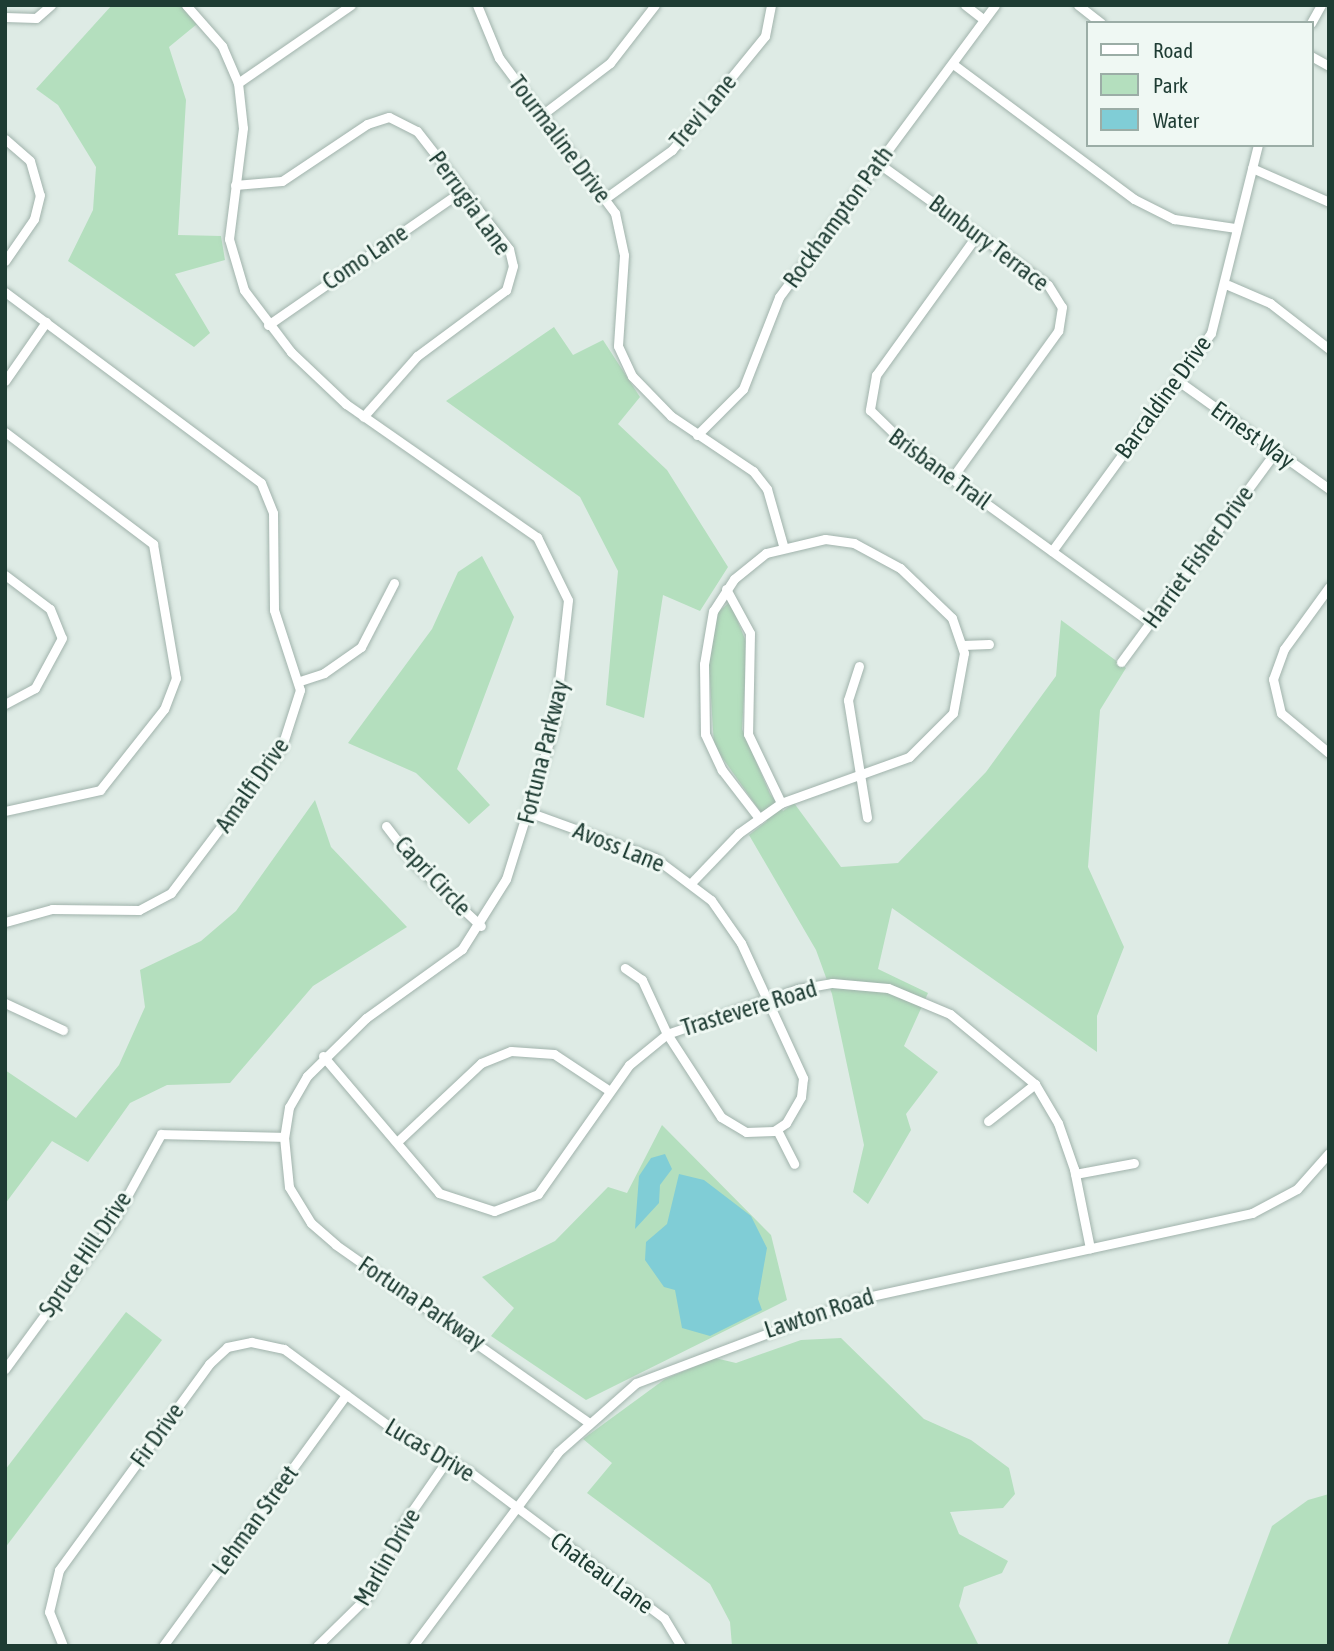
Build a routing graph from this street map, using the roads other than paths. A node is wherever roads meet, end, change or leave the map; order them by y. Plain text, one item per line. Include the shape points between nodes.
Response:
1 (51, 5) edge
2 (186, 5) edge
3 (351, 5) edge
4 (477, 5) edge
5 (655, 5) edge
6 (771, 5) edge
7 (965, 5) edge
8 (995, 5) edge
9 (1078, 5) edge
10 (1321, 5) edge
11 (5, 17) edge
12 (984, 20) junction
13 (1098, 21) edge
14 (1312, 21) edge
15 (1313, 58) edge
16 (953, 64) junction
17 (1329, 66) edge
18 (238, 83) junction
19 (543, 114) junction
20 (5, 139) edge
21 (1257, 147) edge
22 (878, 163) junction
23 (1252, 168) junction
24 (234, 185) junction
25 (463, 190) junction
26 (607, 197) junction
27 (1329, 202) edge
28 (1236, 228) junction
29 (977, 235) junction
30 (5, 261) edge
31 (1228, 285) junction
32 (5, 292) edge
33 (46, 322) junction
34 (268, 325) junction
35 (1329, 349) edge
36 (1177, 380) junction
37 (5, 381) edge
38 (363, 417) junction
39 (5, 432) edge
40 (697, 435) junction
41 (1276, 452) junction
42 (952, 478) junction
43 (1329, 489) edge
44 (783, 545) junction
45 (1052, 551) junction
46 (5, 575) edge
47 (394, 583) dead end
48 (1329, 587) edge
49 (726, 589) junction
50 (1150, 622) junction
51 (989, 644) dead end
52 (962, 645) junction
53 (1121, 662) dead end
54 (859, 666) dead end
55 (300, 681) junction
56 (5, 704) edge
57 (1329, 752) edge
58 (860, 773) junction
59 (781, 803) junction
60 (5, 811) edge
61 (531, 813) junction
62 (867, 817) dead end
63 (759, 818) junction
64 (386, 826) dead end
65 (692, 882) junction
66 (5, 922) edge
67 (481, 926) junction
68 (625, 968) dead end
69 (767, 998) junction
70 (5, 1003) edge
71 (64, 1030) dead end
72 (667, 1034) junction
73 (323, 1056) junction
74 (1035, 1084) junction
75 (610, 1091) junction
76 (988, 1121) dead end
77 (777, 1130) junction
78 (284, 1137) junction
79 (398, 1142) junction
80 (1329, 1153) edge
81 (1133, 1163) dead end
82 (794, 1164) dead end
83 (1075, 1174) junction
84 (1090, 1248) junction
85 (5, 1369) edge
86 (346, 1395) junction
87 (588, 1422) junction
88 (448, 1459) junction
89 (515, 1506) junction
90 (63, 1646) edge
91 (163, 1646) edge
92 (317, 1646) edge
93 (413, 1646) edge
94 (681, 1646) edge

1 - 11 street via 36,18
2 - 18 street, Fortuna Parkway via 222,46
3 - 18 street
4 - 19 street, Tourmaline Drive via 486,38
5 - 19 street via 610,63
6 - 26 street, Trevi Lane via 765,36 672,150
7 - 12 street
8 - 12 street, Rockhampton Path
9 - 13 street
10 - 14 street
12 - 16 street, Rockhampton Path
15 - 17 street
16 - 22 street, Rockhampton Path
16 - 28 street via 1134,199 1174,219
18 - 24 street, Fortuna Parkway via 243,128
19 - 26 street, Tourmaline Drive
20 - 30 street via 30,161 40,195 34,219
21 - 23 street, Barcaldine Drive
22 - 29 street, Bunbury Terrace
22 - 40 street, Rockhampton Path via 779,298 743,390
23 - 27 street
23 - 28 street, Barcaldine Drive
24 - 25 street, Perrugia Lane via 282,181 367,124 389,117 417,131
24 - 34 street, Fortuna Parkway via 229,239 234,267
25 - 34 street, Como Lane
25 - 38 street, Perrugia Lane via 509,249 512,277 498,299 417,356
26 - 40 street, Tourmaline Drive via 624,255 618,329 624,362 644,392
28 - 31 street, Barcaldine Drive
29 - 42 street, Bunbury Terrace via 1048,285 1062,318
29 - 42 street, Brisbane Trail via 876,375 868,396 874,420
31 - 35 street via 1270,303
31 - 36 street, Barcaldine Drive via 1211,333
32 - 33 street, Amalfi Drive
33 - 37 street
33 - 55 street, Amalfi Drive via 261,483 273,513 274,610
34 - 38 street, Fortuna Parkway
36 - 41 street, Ernest Way
36 - 45 street, Barcaldine Drive
38 - 61 street, Fortuna Parkway via 524,526 562,577 568,600 562,683
39 - 60 street via 153,544 176,678 164,709 100,790
40 - 44 street, Tourmaline Drive via 764,483
41 - 43 street, Ernest Way
41 - 50 street, Harriet Fisher Drive
42 - 45 street, Brisbane Trail
44 - 49 street via 750,563
44 - 52 street via 825,539 877,553 932,593
45 - 50 street, Brisbane Trail
46 - 56 street via 50,609 62,638 35,688
47 - 55 street via 361,647
48 - 57 street via 1284,649 1273,679 1281,713
49 - 59 street via 750,633 748,734
49 - 63 street via 709,625 702,713 711,753
50 - 53 street, Harriet Fisher Drive
51 - 52 street
52 - 58 street via 960,696 940,733 909,757
54 - 58 street via 848,701
55 - 66 street, Amalfi Drive via 298,710 282,746 171,893 139,910 52,909
58 - 59 street
58 - 62 street
59 - 63 street
61 - 65 street, Avoss Lane via 655,858
61 - 67 street, Fortuna Parkway
63 - 65 street
64 - 67 street, Capri Circle via 416,865
65 - 69 street, Avoss Lane via 733,929
67 - 73 street, Fortuna Parkway via 447,964 366,1018
68 - 72 street via 642,980
69 - 72 street, Trastevere Road
69 - 74 street, Trastevere Road via 831,983 888,988 950,1014
69 - 77 street, Avoss Lane via 803,1078 796,1111
70 - 71 street
72 - 75 street, Trastevere Road
72 - 77 street via 721,1117 746,1132
73 - 78 street, Fortuna Parkway via 295,1093
73 - 79 street, Trastevere Road
74 - 76 street
74 - 83 street, Trastevere Road via 1058,1122
75 - 79 street via 554,1054 511,1051 481,1063
75 - 79 street, Trastevere Road via 555,1175 538,1194 507,1209 456,1204 427,1181
77 - 82 street
78 - 85 street, Spruce Hill Drive via 171,1131 155,1140 114,1220
78 - 87 street, Fortuna Parkway via 289,1187 312,1223
80 - 84 street, Lawton Road via 1297,1189 1252,1213
81 - 83 street
83 - 84 street, Trastevere Road
84 - 87 street, Lawton Road via 808,1313 661,1370
86 - 88 street, Lucas Drive
86 - 90 street, Fir Drive via 271,1344 251,1342 221,1351 59,1570 48,1612
86 - 91 street, Lehman Street
87 - 89 street, Lawton Road
88 - 89 street, Lucas Drive
88 - 92 street, Marlin Drive via 402,1524 368,1596
89 - 93 street, Lawton Road
89 - 94 street, Chateau Lane via 664,1618

